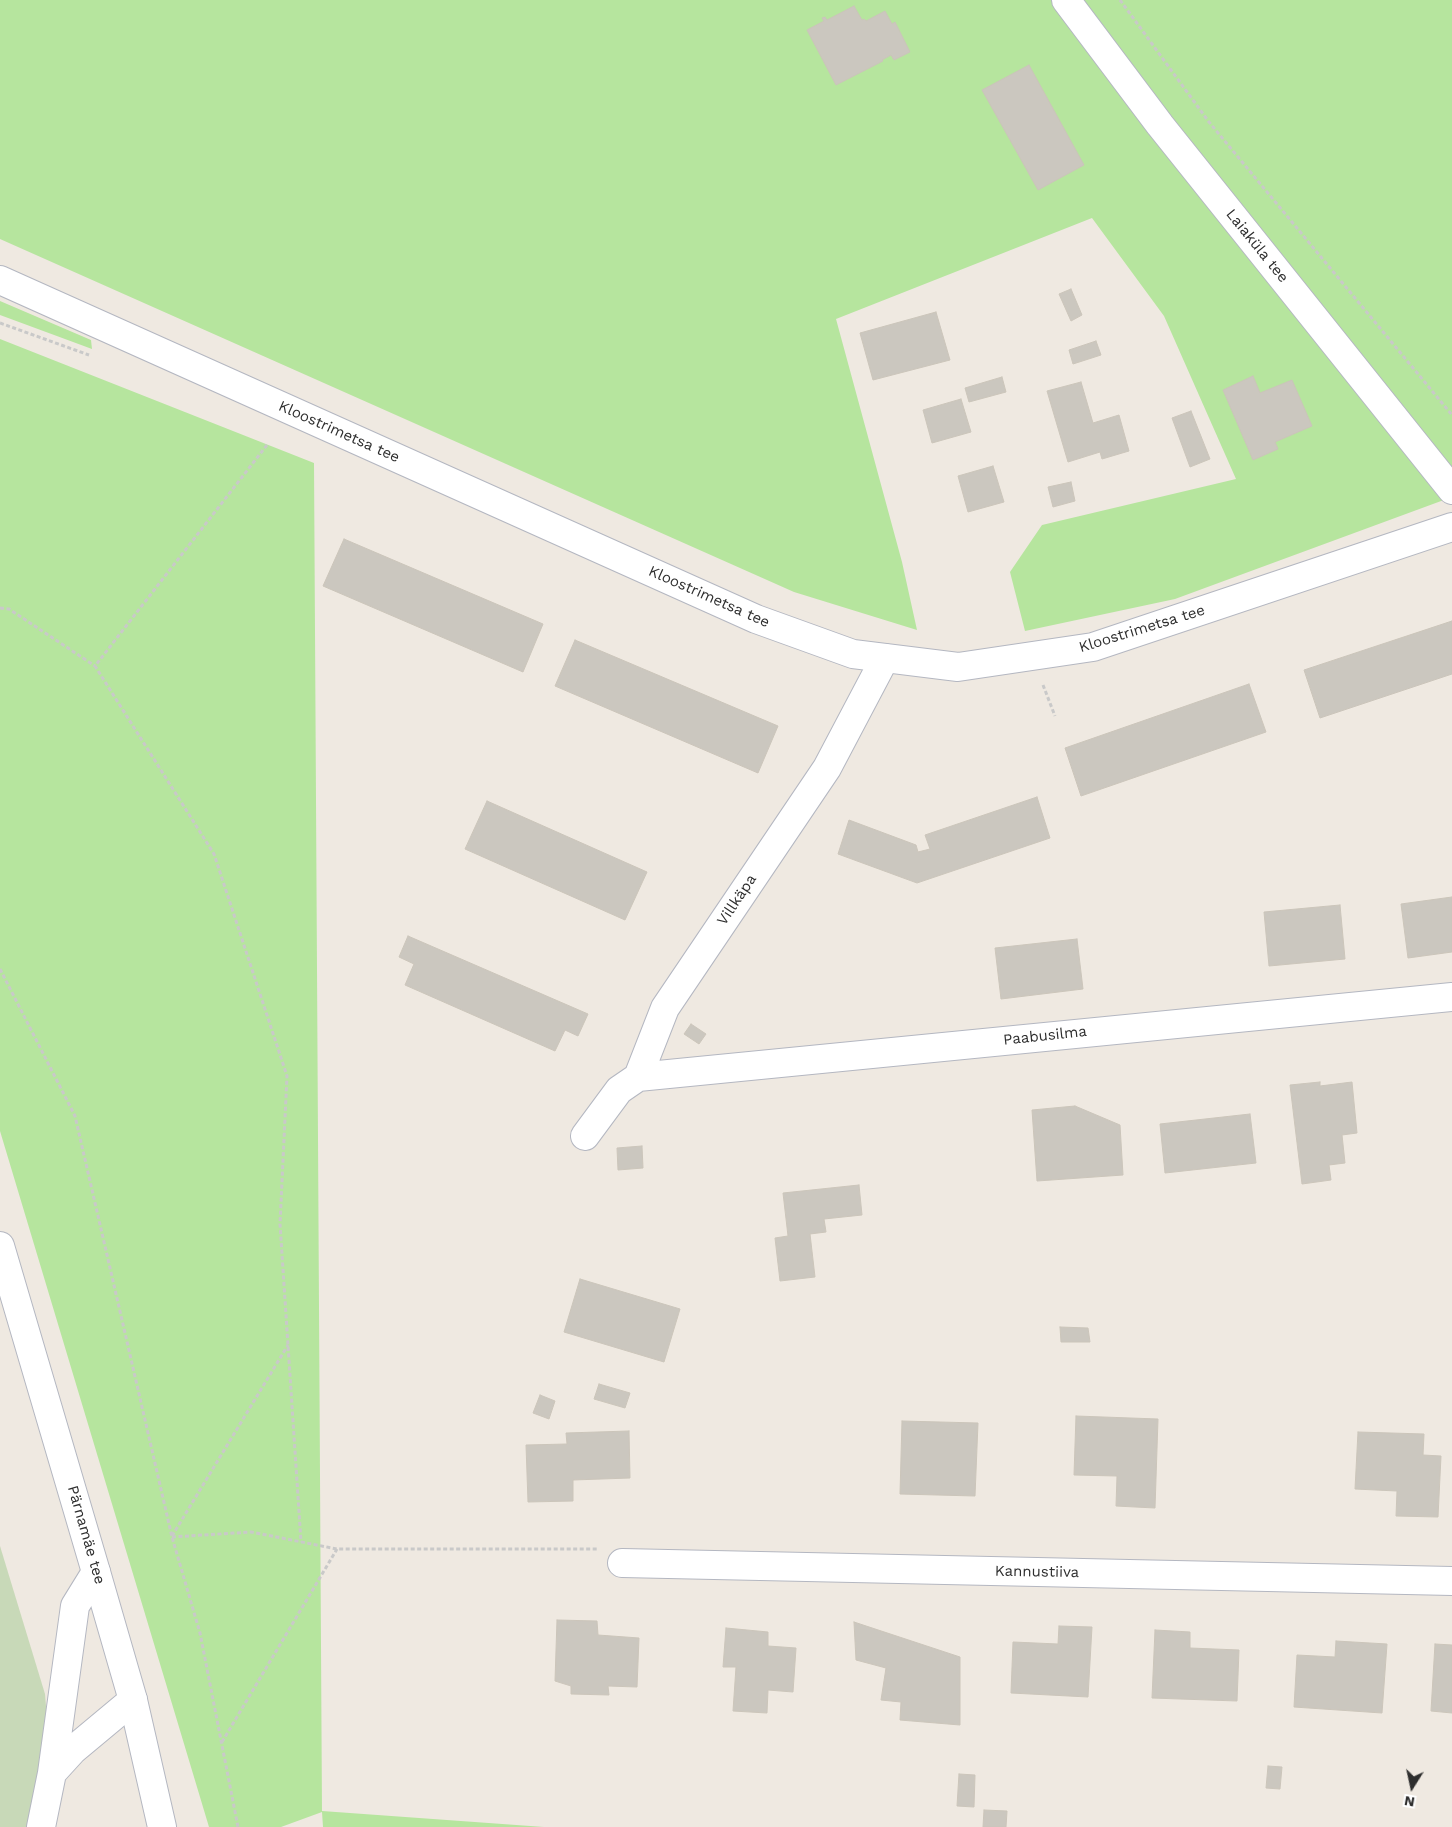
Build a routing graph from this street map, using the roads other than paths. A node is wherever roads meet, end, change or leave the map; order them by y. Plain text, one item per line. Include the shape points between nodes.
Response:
1 (1066, 0) edge
2 (0, 280) edge
3 (1452, 490) edge
4 (1452, 527) edge
5 (885, 658) junction
6 (1452, 997) edge
7 (638, 1077) junction
8 (585, 1136) dead end
9 (0, 1246) edge
10 (629, 1563) road end
11 (96, 1572) junction
12 (1452, 1581) edge
13 (132, 1700) junction
14 (52, 1772) junction
15 (41, 1827) edge
16 (162, 1827) edge

1 - 3 street, Laiaküla tee via 1160,125
2 - 5 street, Kloostrimetsa tee via 756,618 853,654
4 - 5 street, Kloostrimetsa tee via 1093,647 958,667
5 - 7 street, Villkäpa via 827,768 665,1008
6 - 7 street, Paabusilma
7 - 8 street via 619,1090
9 - 11 street, Pärnamäe tee
10 - 12 street, Kannustiiva
11 - 13 street, Pärnamäe tee
11 - 14 street via 75,1606
13 - 14 street
13 - 16 street, Pärnamäe tee
14 - 15 street

